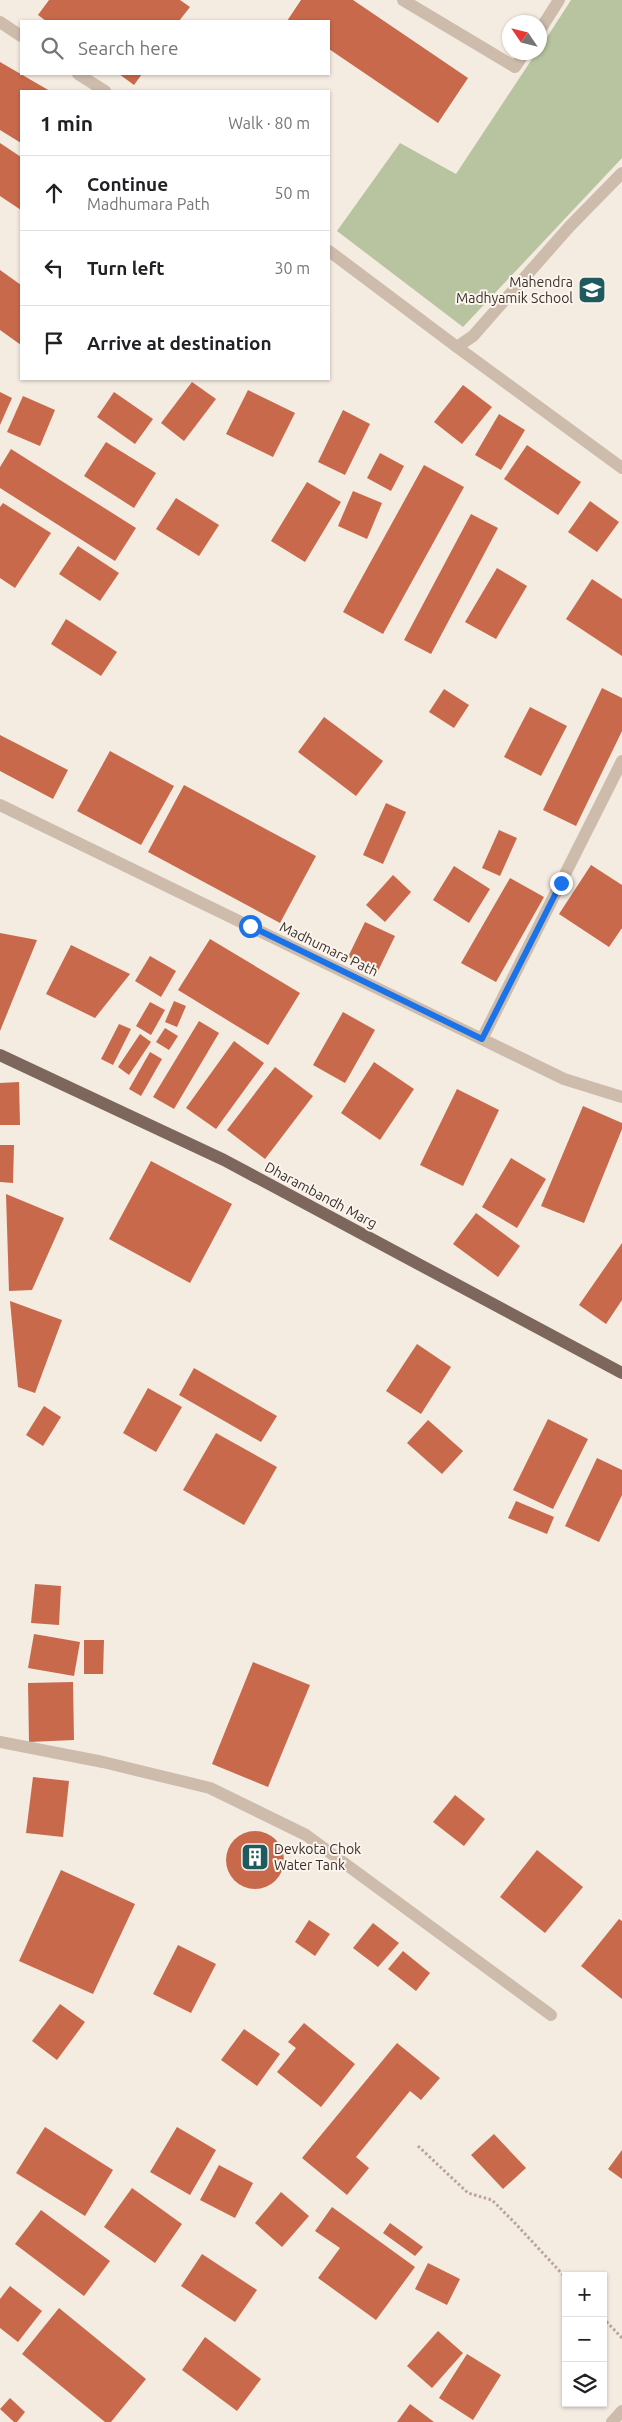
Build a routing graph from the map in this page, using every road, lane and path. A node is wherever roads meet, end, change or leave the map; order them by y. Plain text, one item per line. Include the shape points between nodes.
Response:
1 (403, 0) edge
2 (559, 0) edge
3 (547, 19) edge
4 (0, 22) edge
5 (20, 35) edge
6 (502, 59) edge
7 (503, 60) edge
8 (520, 60) edge
9 (80, 75) edge
10 (103, 90) edge
11 (622, 173) edge
12 (330, 252) edge
13 (457, 347) junction
14 (622, 468) edge
15 (622, 761) edge
16 (0, 805) edge
17 (482, 1039) junction
18 (0, 1055) edge
19 (622, 1097) edge
20 (622, 1373) edge
21 (0, 1742) edge
22 (551, 2015) dead end
23 (418, 2146) dead end
24 (562, 2274) edge
25 (607, 2322) edge
26 (622, 2338) edge
27 (622, 2411) edge
28 (612, 2422) edge

1 - 6 street
2 - 3 street
4 - 5 street
7 - 8 street via 515,67
9 - 10 street
11 - 13 street via 570,226 473,336
12 - 13 street
13 - 14 street
15 - 17 street
16 - 17 street, Madhumara Path
17 - 19 street, Madhumara Path via 564,1079
18 - 20 main road, Dharambandh Marg via 224,1160
21 - 22 street via 103,1762 210,1788 306,1835
23 - 24 path via 468,2193 492,2200
25 - 26 path
27 - 28 street

